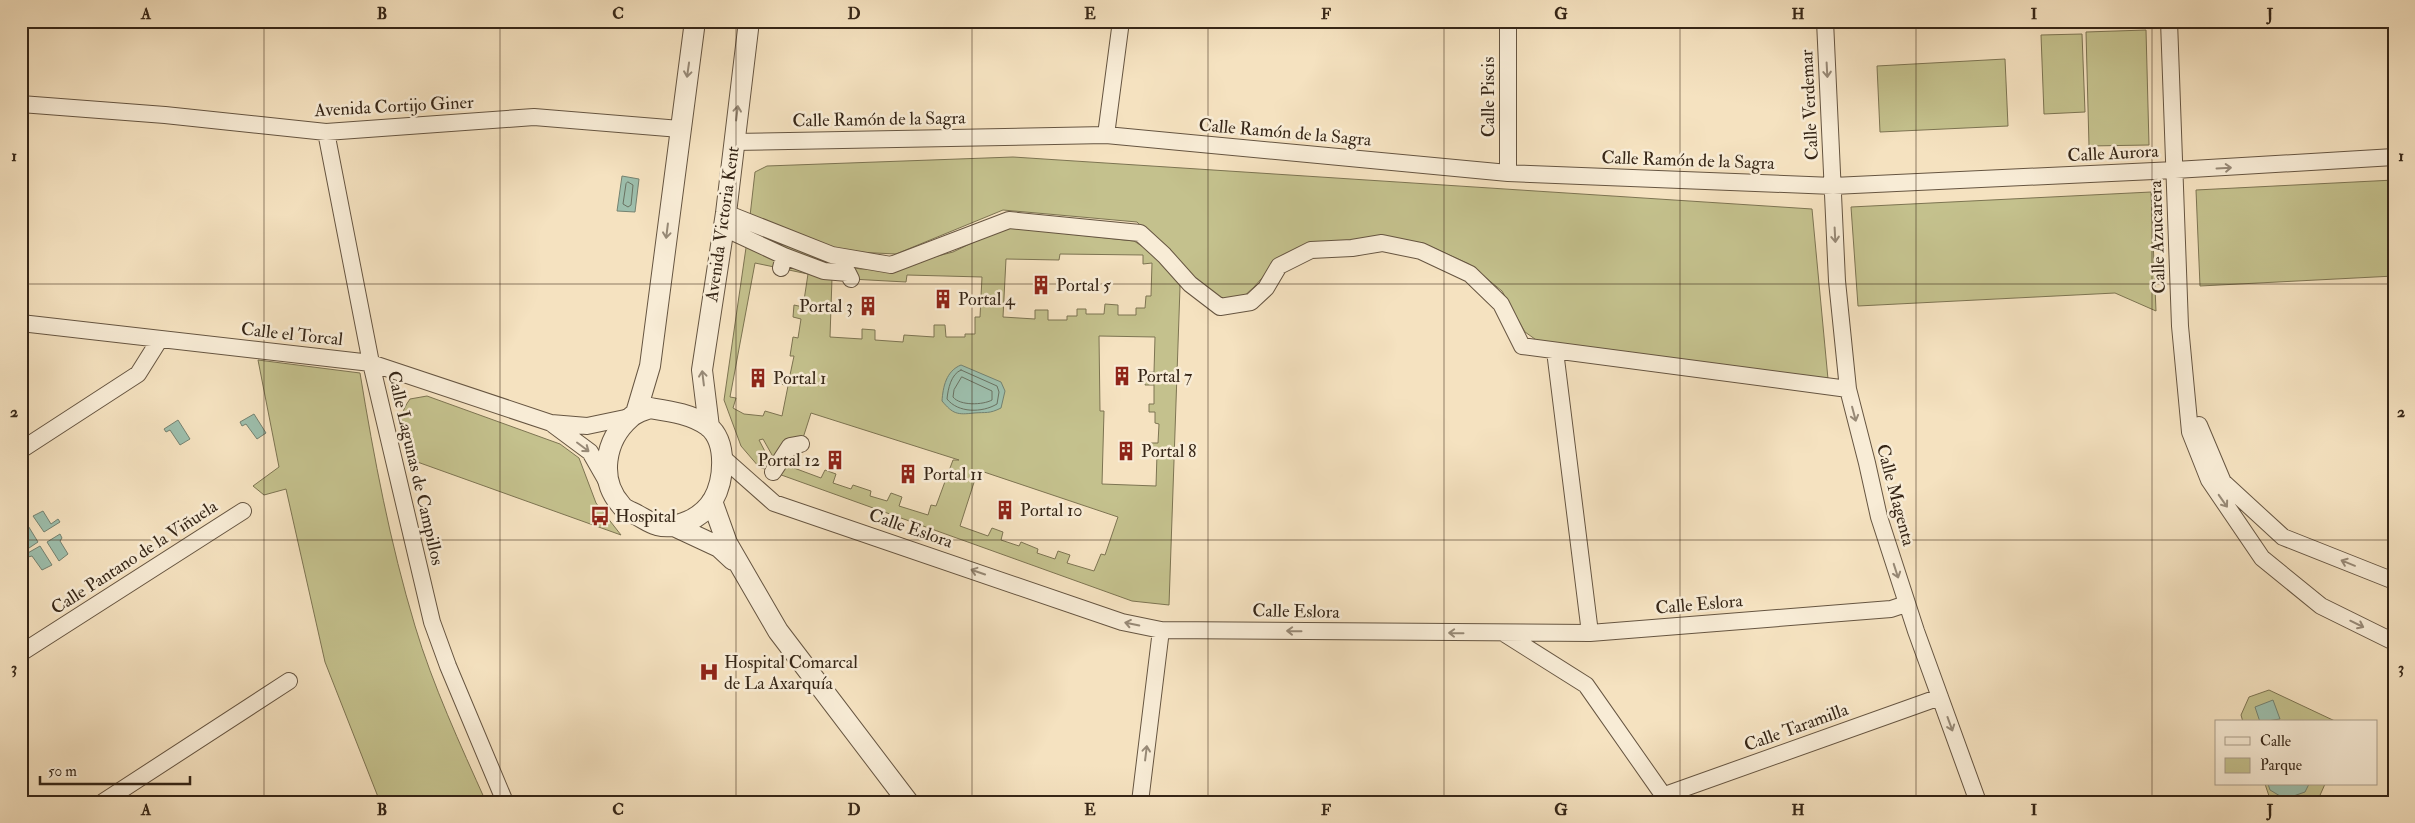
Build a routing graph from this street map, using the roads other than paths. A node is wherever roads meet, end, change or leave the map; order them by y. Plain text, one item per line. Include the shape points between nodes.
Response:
1 (695, 21) edge
2 (749, 21) edge
3 (1120, 21) edge
4 (1508, 21) edge
5 (1824, 21) edge
6 (2169, 21) edge
7 (21, 104) edge
8 (680, 130) junction
9 (326, 132) junction
10 (1106, 135) junction
11 (733, 142) junction
12 (2394, 157) edge
13 (2175, 170) junction
14 (1508, 173) junction
15 (1833, 186) junction
16 (725, 220) junction
17 (851, 279) dead end
18 (21, 323) edge
19 (160, 339) junction
20 (1555, 351) junction
21 (371, 363) junction
22 (1848, 389) junction
23 (2184, 391) junction
24 (633, 415) junction
25 (551, 423) junction
26 (709, 427) junction
27 (801, 444) dead end
28 (21, 450) edge
29 (722, 457) junction
30 (773, 472) dead end
31 (606, 480) junction
32 (712, 501) junction
33 (243, 511) dead end
34 (674, 526) junction
35 (743, 570) junction
36 (2394, 581) edge
37 (1906, 604) junction
38 (1161, 630) junction
39 (1590, 632) junction
40 (1505, 634) junction
41 (2394, 642) edge
42 (21, 653) edge
43 (289, 681) dead end
44 (1940, 697) junction
45 (1667, 798) edge
46 (103, 802) edge
47 (505, 802) edge
48 (908, 802) edge
49 (1140, 802) edge
50 (1978, 802) edge

1 -> 8 street
11 -> 2 street, Avenida Victoria Kent
3 - 10 street
4 - 14 street, Calle Piscis
5 -> 15 street, Calle Verdemar
6 - 13 street, Calle Azucarera
7 - 9 street, Avenida Cortijo Giner
8 - 9 street, Avenida Cortijo Giner via 534,117
8 -> 24 street via 650,366
9 - 21 street, Calle Lagunas de Campillos
10 - 11 street, Calle Ramón de la Sagra
10 - 14 street, Calle Ramón de la Sagra
11 - 16 street, Avenida Victoria Kent
13 -> 12 street, Calle Aurora
13 - 15 street, Calle Aurora
13 - 23 street, Calle Azucarera
14 - 15 street, Calle Ramón de la Sagra
15 -> 22 street, Calle Magenta via 1837,282
16 - 17 street via 782,262 824,271 848,272
16 - 20 street via 832,256 891,265 1009,220 1140,233 1190,284 1220,307 1251,302 1266,288 1279,266 1311,250 1382,243 1421,251 1470,274 1501,304 1522,346
26 -> 16 street, Avenida Victoria Kent via 702,370
18 - 19 street, Calle el Torcal
19 - 21 street, Calle el Torcal
19 - 28 street via 138,374
20 - 22 street
20 - 39 street
21 - 25 street, Calle el Torcal
21 - 47 street, Calle Lagunas de Campillos via 432,622
22 -> 37 street, Calle Magenta via 1879,517
36 -> 23 street, Calle Azucarera via 2283,538 2223,482
23 -> 41 street, Calle Azucarera via 2190,432 2209,480 2262,558 2321,606
24 - 25 street via 588,426
24 - 26 street via 650,408 676,412
24 - 31 street via 614,436
25 -> 31 street via 590,452
26 - 29 street
27 - 30 street via 790,446
29 - 32 street via 723,475
38 -> 29 street, Calle Eslora via 1122,622 774,502
31 - 34 street via 621,506 658,525
32 - 34 street via 696,518
32 - 35 street via 727,543
33 - 42 street, Calle Pantano de la Viñuela
34 - 35 street via 718,547
35 - 48 street via 778,631
37 - 39 street, Calle Eslora via 1891,609
37 - 44 street, Calle Magenta
40 -> 38 street, Calle Eslora
49 -> 38 street
39 - 40 street, Calle Eslora
40 - 45 street via 1586,685
43 - 46 street
44 - 45 street, Calle Taramilla
44 -> 50 street, Calle Magenta

